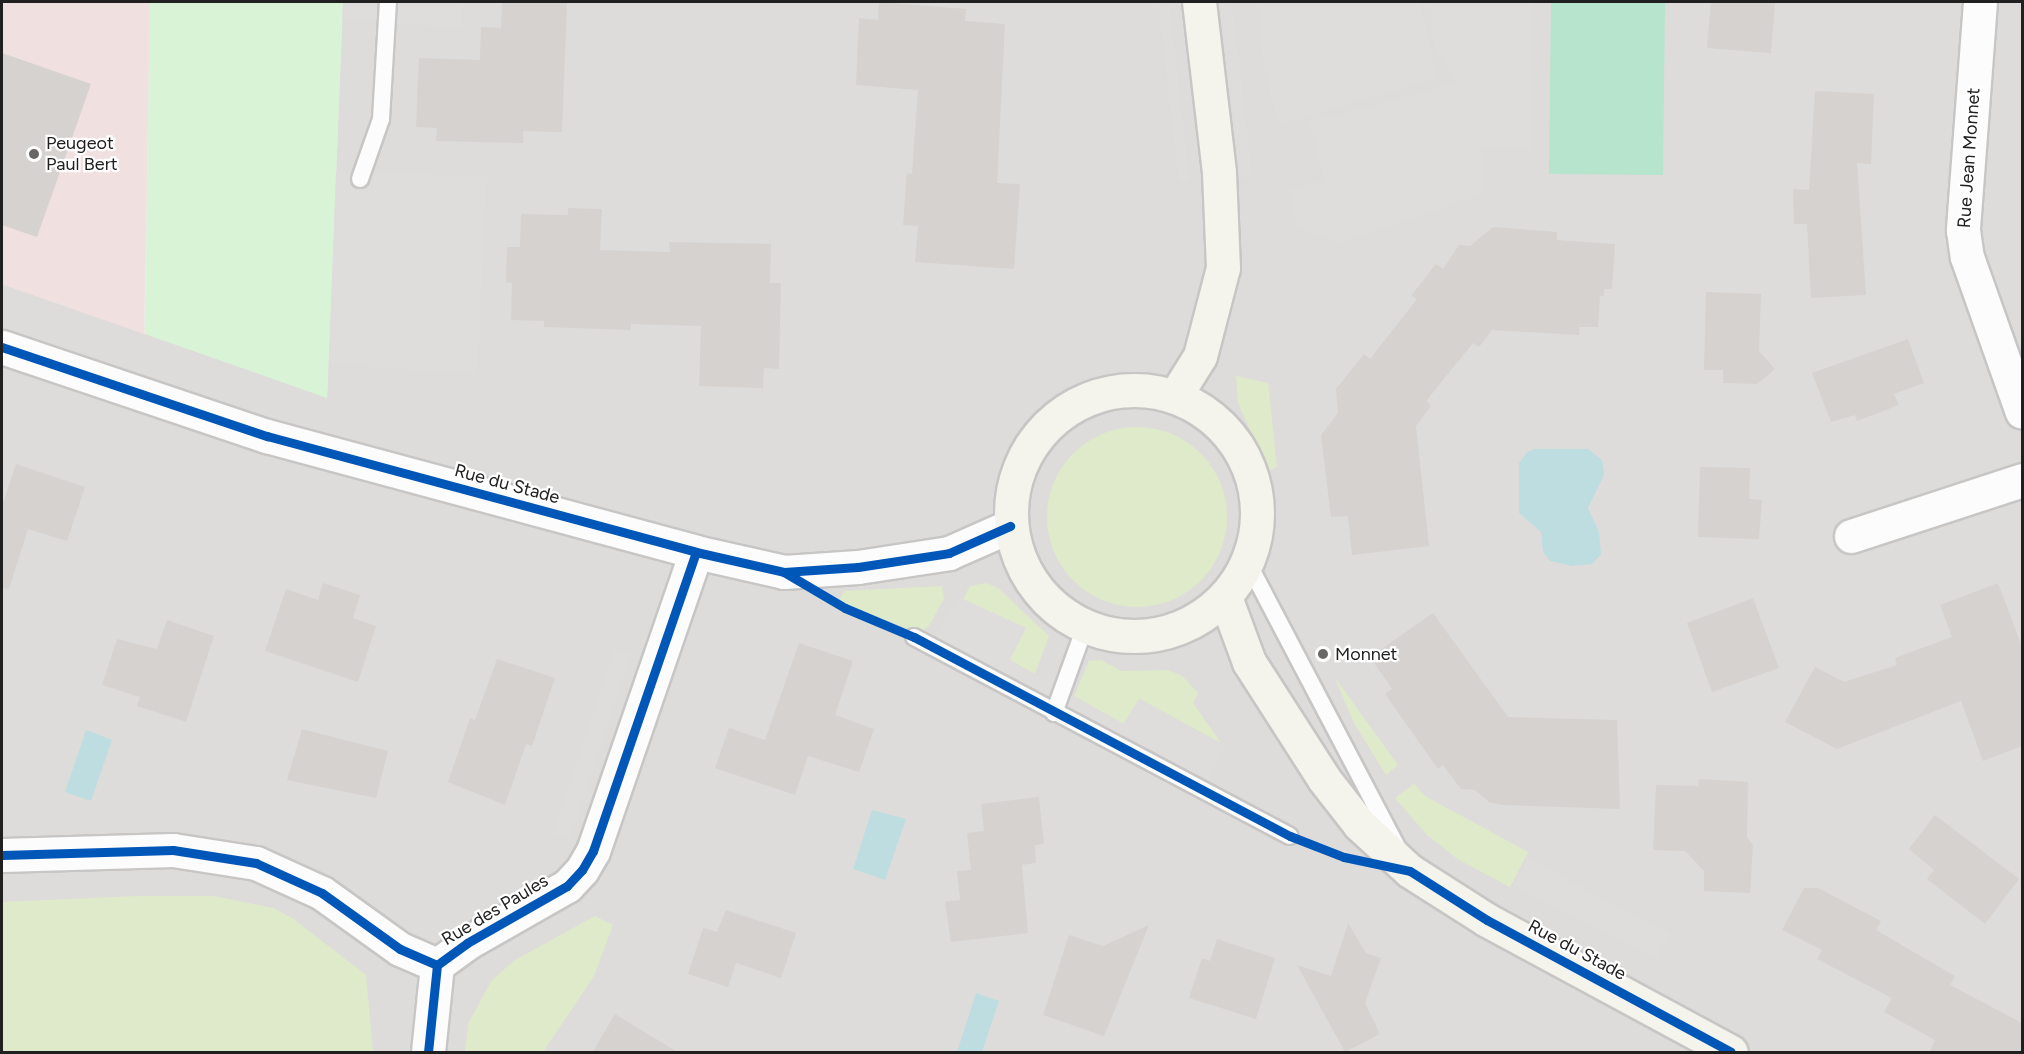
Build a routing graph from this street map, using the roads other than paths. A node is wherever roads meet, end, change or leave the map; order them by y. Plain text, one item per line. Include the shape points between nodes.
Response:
1 (388, 2) edge
2 (1199, 2) edge
3 (1980, 2) edge
4 (360, 179) dead end
5 (2, 347) edge
6 (1175, 396) junction
7 (2022, 412) edge
8 (2022, 480) edge
9 (1010, 526) junction
10 (1851, 536) dead end
11 (696, 552) junction
12 (1248, 563) junction
13 (1225, 597) junction
14 (1085, 627) junction
15 (914, 637) dead end
16 (1054, 713) junction
17 (1290, 836) dead end
18 (2, 855) edge
19 (1410, 871) junction
20 (437, 965) junction
21 (428, 1053) edge
22 (1731, 1053) edge

1 - 4 lane via 381,119
2 - 6 street via 1219,172 1223,268 1200,356
3 - 7 street, Rue Jean Monnet via 1963,230 1967,257
5 - 11 street, Rue du Stade via 267,436
6 - 9 street via 1135,388 1094,395 1058,415 1030,446 1013,484
6 - 12 street via 1211,416 1238,446 1250,474 1257,523
8 - 10 street
9 - 11 street, Rue du Stade via 949,553 858,567 784,572
9 - 14 street via 1018,557 1034,586 1056,610
11 - 20 street, Rue des Paules via 593,851 582,870 567,886 467,943
12 - 13 street
12 - 19 lane
13 - 14 street via 1195,621 1159,634 1122,636
13 - 19 street, Rue du Stade via 1249,662 1323,779 1359,824
14 - 16 lane
15 - 16 lane
16 - 17 lane
18 - 20 street, Rue des Paules via 173,850 256,863 322,893 400,949
19 - 22 street, Rue du Stade via 1487,920
20 - 21 street

